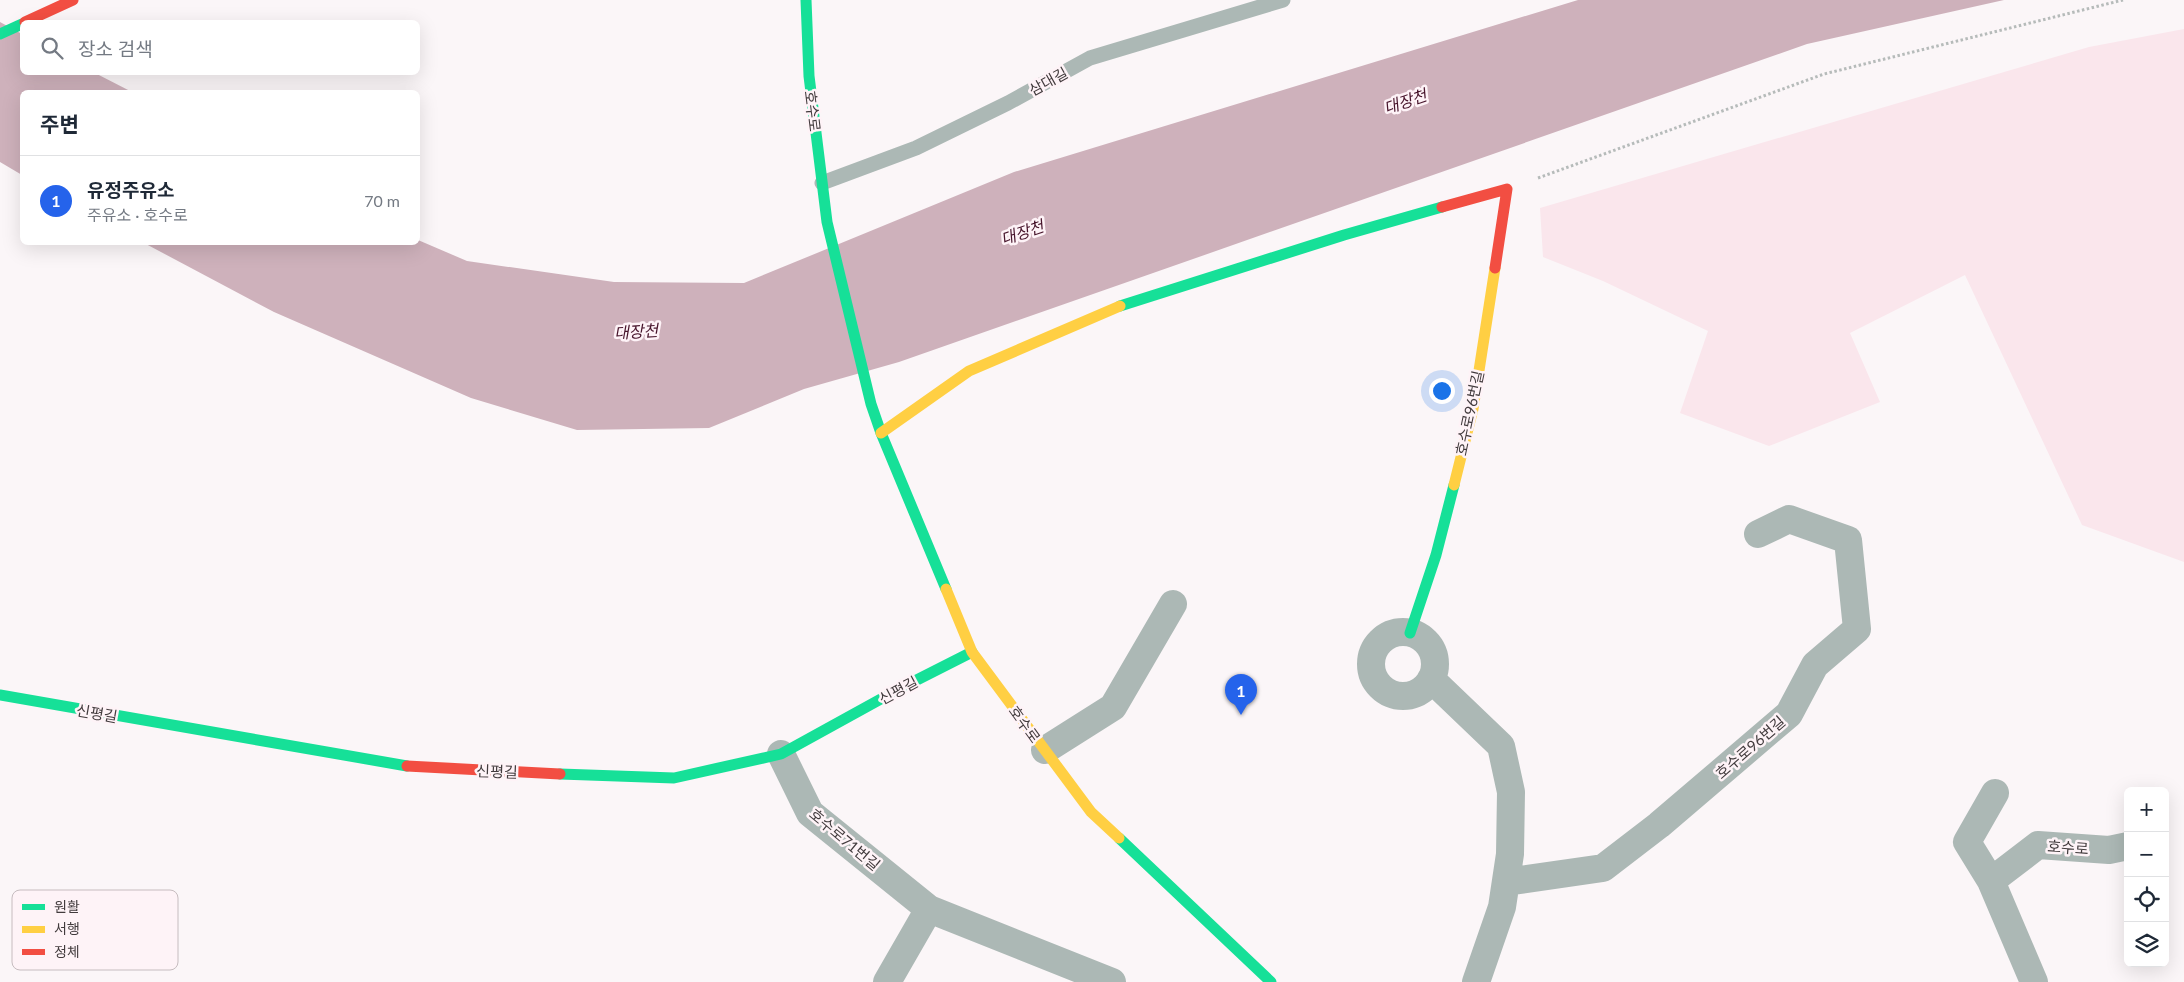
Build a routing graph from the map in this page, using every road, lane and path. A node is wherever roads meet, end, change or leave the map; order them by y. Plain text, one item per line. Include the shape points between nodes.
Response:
1 (73, 0) edge
2 (806, 0) edge
3 (1283, 0) edge
4 (2123, 0) edge
5 (30, 20) edge
6 (20, 25) edge
7 (0, 34) edge
8 (822, 183) junction
9 (1507, 189) junction
10 (881, 433) junction
11 (1758, 534) dead end
12 (1173, 604) dead end
13 (1410, 633) junction
14 (972, 652) junction
15 (1431, 679) junction
16 (0, 695) edge
17 (1045, 750) junction
18 (781, 754) junction
19 (1995, 792) dead end
20 (2124, 847) edge
21 (1991, 881) junction
22 (1506, 882) junction
23 (929, 909) junction
24 (1261, 980) edge
25 (887, 982) edge
26 (1112, 982) edge
27 (1476, 982) edge
28 (2034, 982) edge

1 - 5 main road
2 - 8 main road, 호수로 via 809,76
3 - 8 lane, 삼대길 via 1090,58 916,148
4 - 9 path via 1824,74
6 - 7 main road
8 - 10 main road, 호수로 via 827,222
9 - 10 main road via 1344,235 1108,310 969,371
9 - 13 main road, 호수로96번길 via 1473,409 1436,555
10 - 14 main road, 호수로
11 - 22 street, 호수로96번길 via 1789,519 1848,540 1858,629 1815,664 1788,714 1659,825 1603,868
12 - 17 street via 1113,707
13 - 15 street via 1426,642 1432,650 1434,670
13 - 15 street via 1399,632 1380,641 1371,660 1376,681 1393,694 1404,696 1415,694
14 - 17 main road, 호수로
14 - 18 main road, 신평길
15 - 22 street via 1501,746 1511,792
16 - 18 main road, 신평길 via 418,768 674,778
17 - 24 main road, 호수로 via 1091,812
18 - 23 street, 호수로71번길 via 810,813
19 - 21 street via 1967,842
20 - 21 street, 호수로 via 2109,850 2038,845
21 - 28 street
22 - 27 street via 1502,907
23 - 25 street
23 - 26 street, 호수로71번길

